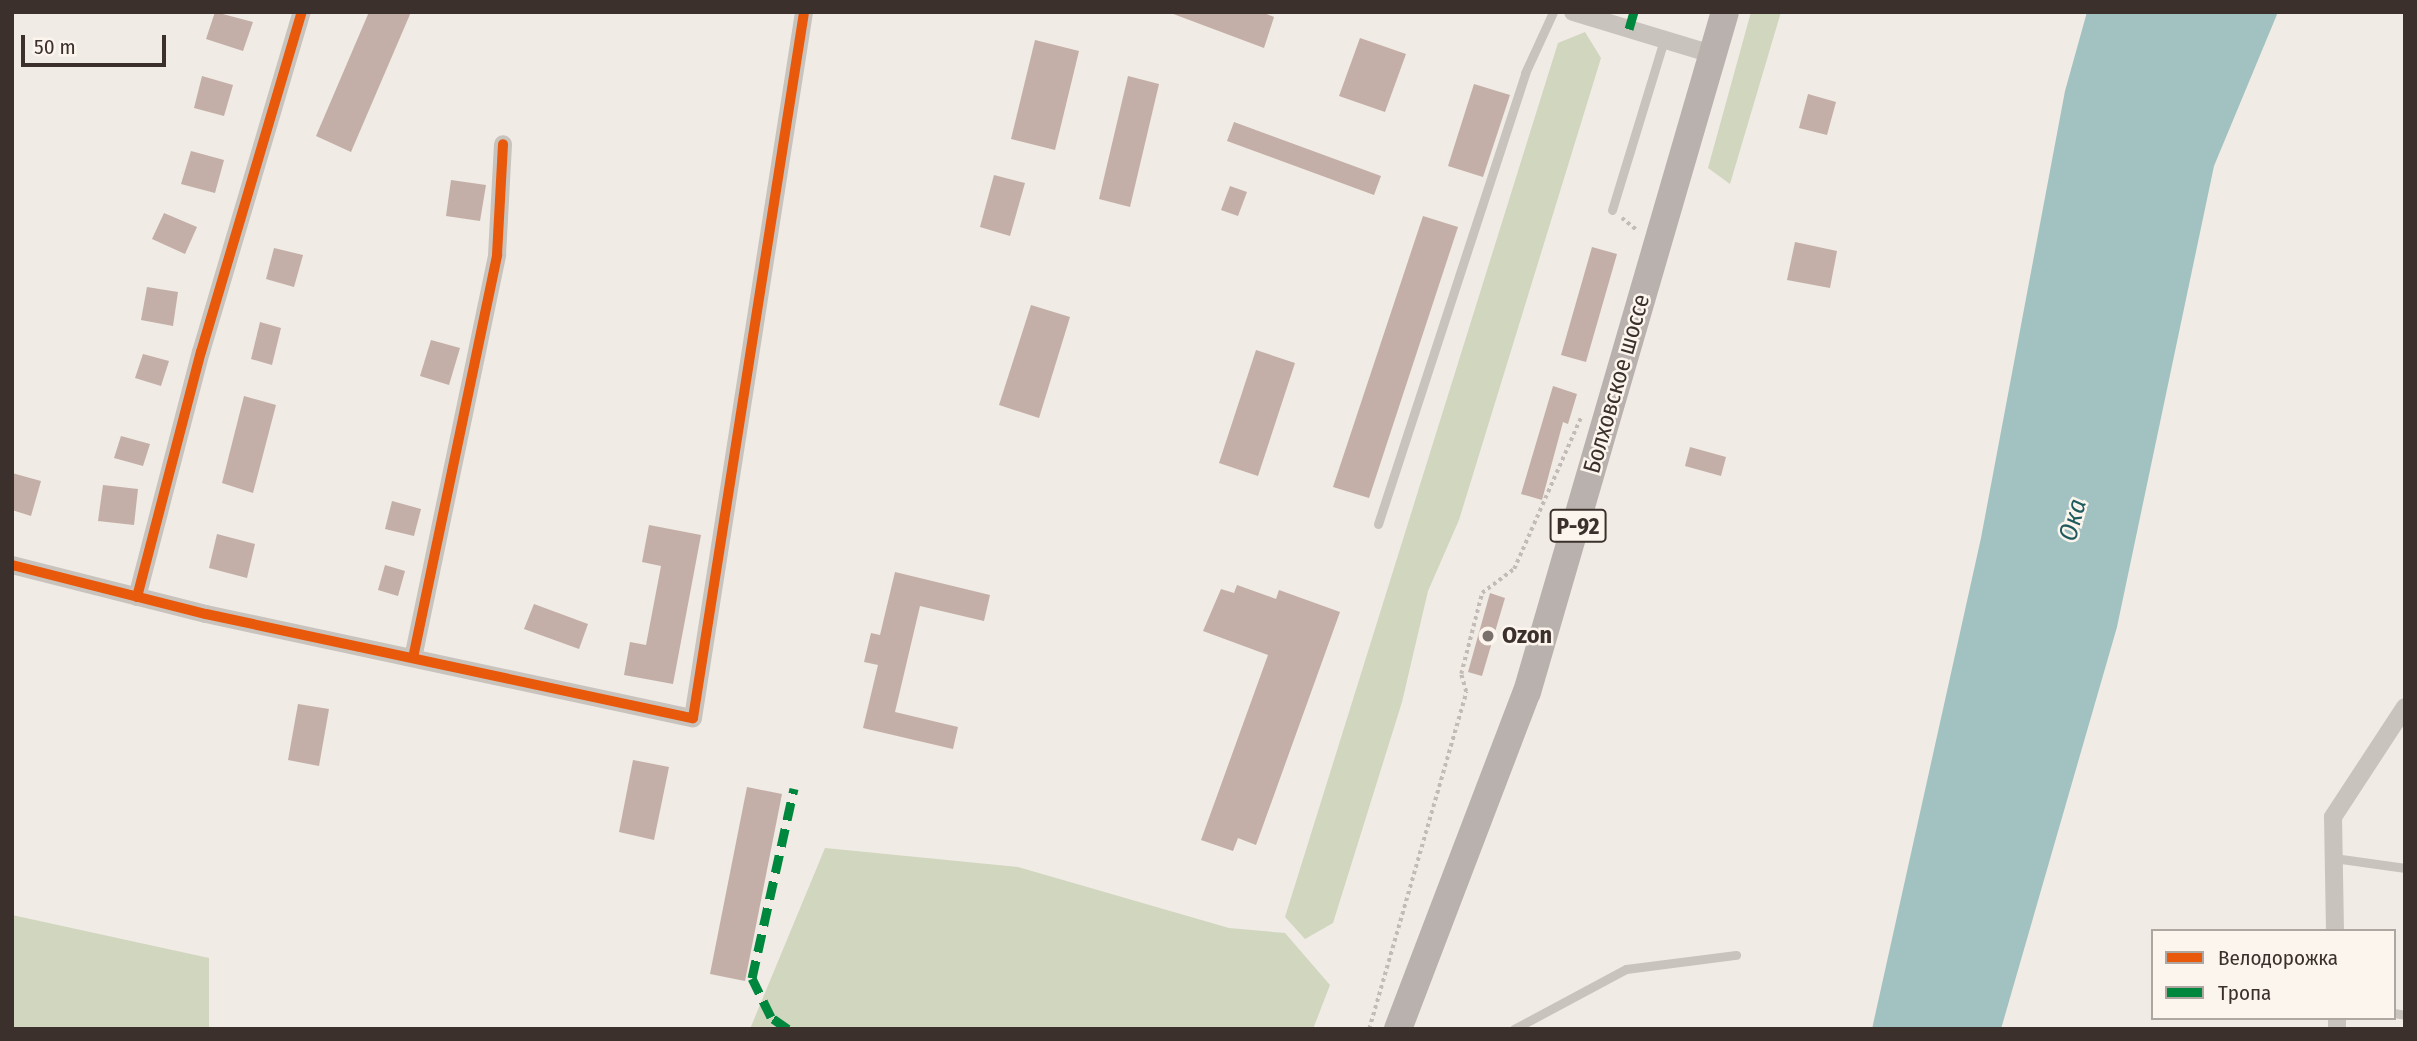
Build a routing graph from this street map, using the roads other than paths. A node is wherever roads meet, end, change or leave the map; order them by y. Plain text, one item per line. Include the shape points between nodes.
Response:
1 (302, 12) edge
2 (804, 12) edge
3 (1553, 12) edge
4 (1573, 12) edge
5 (1725, 12) edge
6 (1664, 40) junction
7 (1714, 55) junction
8 (503, 144) dead end
9 (1612, 210) road end
10 (1378, 524) dead end
11 (12, 565) edge
12 (137, 597) junction
13 (413, 658) junction
14 (2405, 707) edge
15 (2399, 725) edge
16 (2334, 858) junction
17 (2405, 868) edge
18 (2335, 929) edge
19 (1736, 955) dead end
20 (1398, 1029) edge
21 (1514, 1029) edge

1 - 12 street via 201,352
2 - 13 street via 693,718
3 - 10 lane via 1525,73
4 - 6 street
5 - 7 main road, Болховское шоссе / Р-92
6 - 7 street
6 - 9 lane
7 - 20 main road, Болховское шоссе / Р-92 via 1527,692
8 - 13 street via 497,256
11 - 12 street
12 - 13 street
14 - 15 street
15 - 16 street via 2333,817
16 - 17 lane
16 - 18 street
19 - 21 lane via 1626,970

